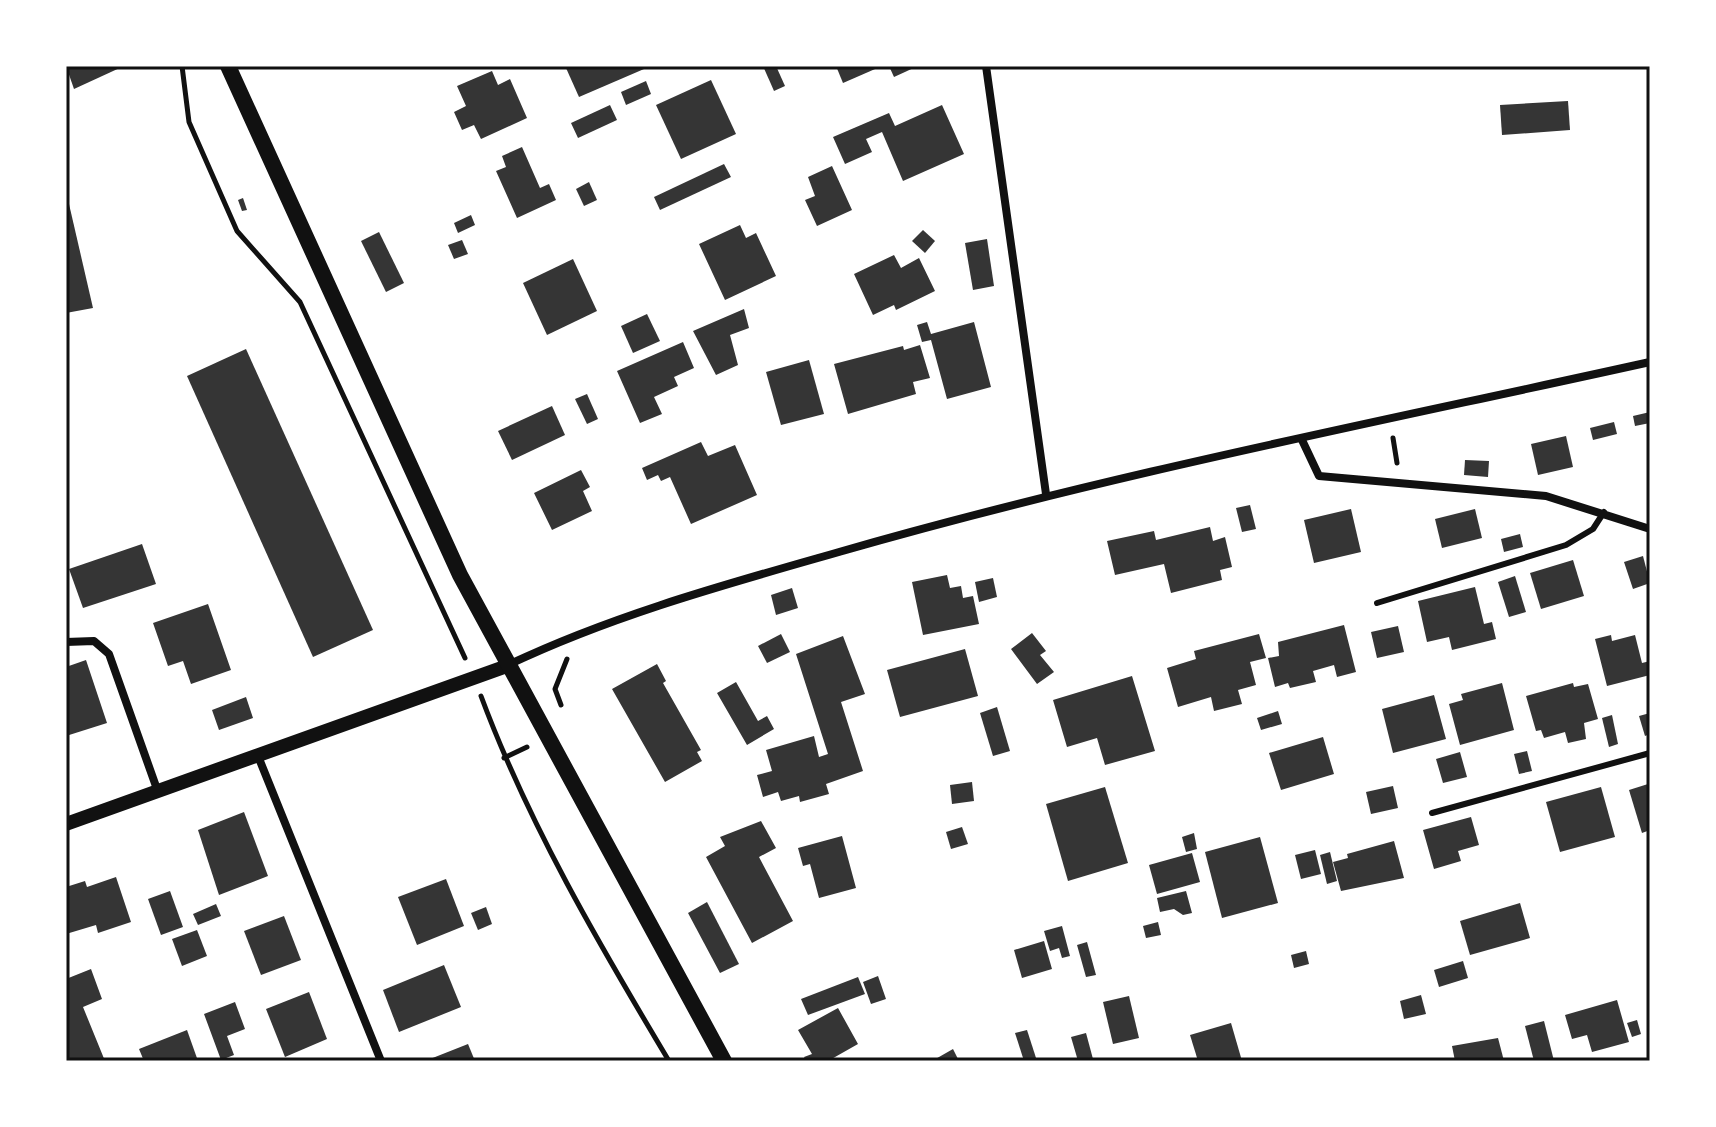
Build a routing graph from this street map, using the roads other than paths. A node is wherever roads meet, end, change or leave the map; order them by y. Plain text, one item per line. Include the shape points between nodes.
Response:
1 (228, 66) edge
2 (986, 66) edge
3 (1650, 362) edge
4 (1302, 440) junction
5 (1046, 494) junction
6 (1604, 512) junction
7 (1650, 529) edge
8 (1377, 603) dead end
9 (66, 642) edge
10 (507, 666) junction
11 (1650, 753) edge
12 (258, 756) junction
13 (158, 792) junction
14 (1432, 813) dead end
15 (66, 824) edge
16 (381, 1061) edge
17 (724, 1061) edge

1 - 10 main road via 460,575
2 - 5 street
3 - 4 street
4 - 5 street
4 - 6 street via 1319,476 1546,496
5 - 10 street via 704,591 563,639
6 - 7 street
6 - 8 lane via 1593,529 1566,545
9 - 13 street via 94,641 109,654
10 - 12 street
10 - 17 main road
11 - 14 lane
12 - 13 street
12 - 16 street
13 - 15 street

